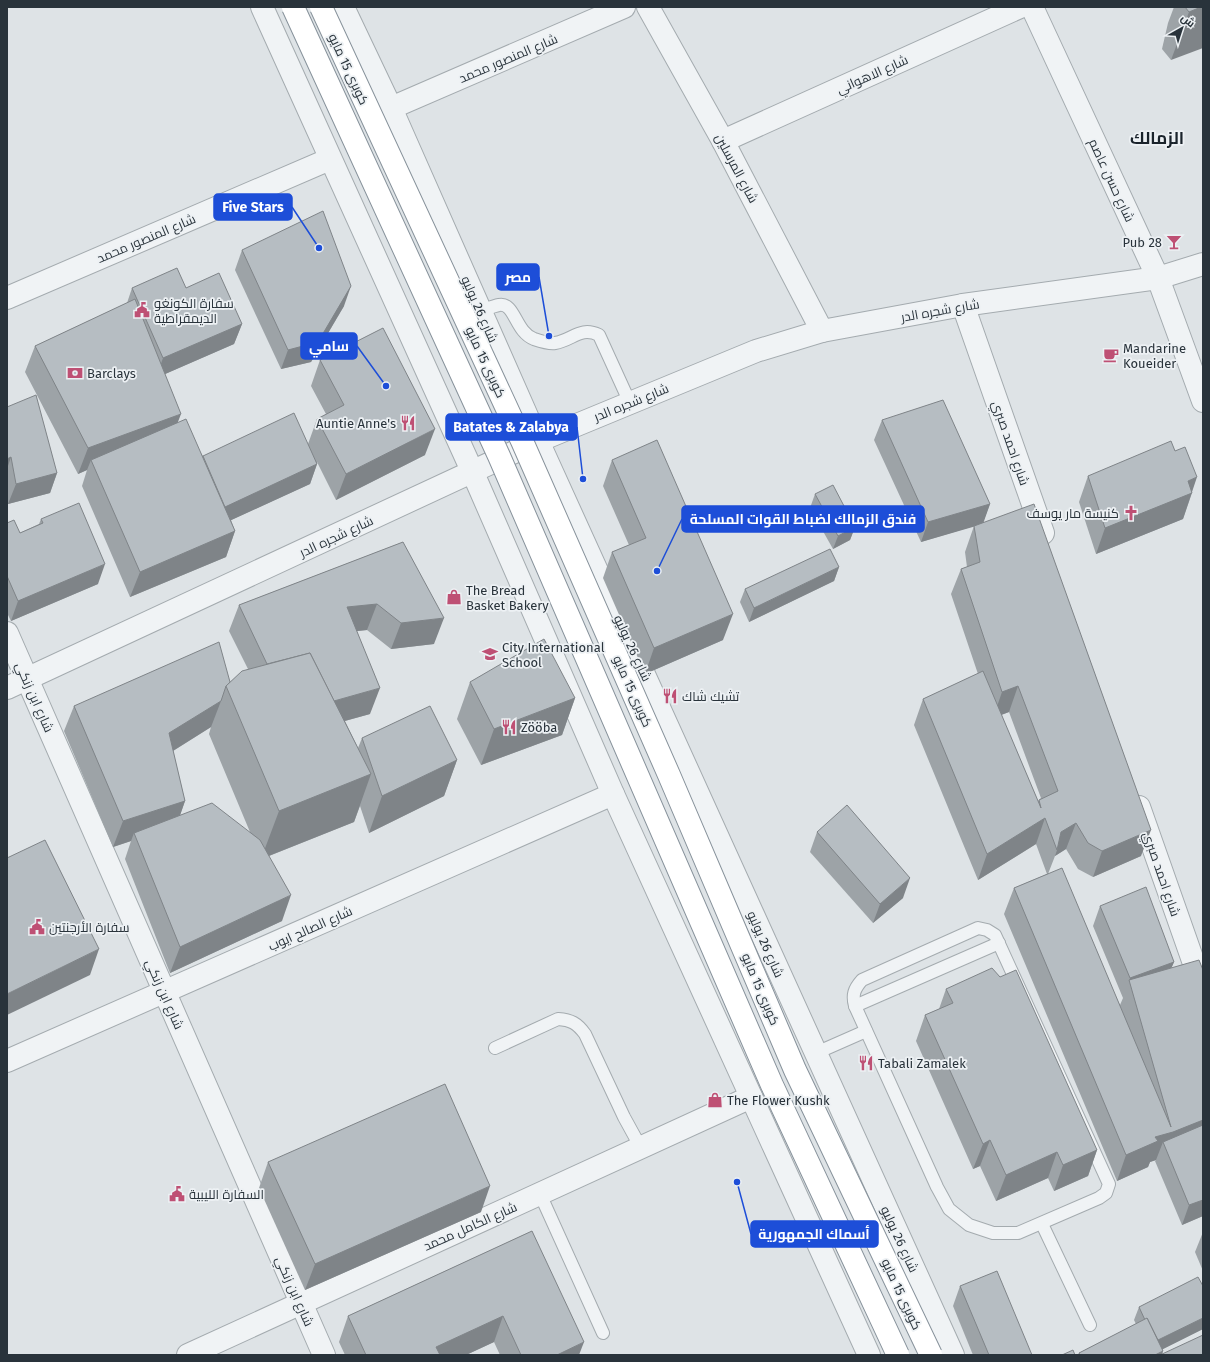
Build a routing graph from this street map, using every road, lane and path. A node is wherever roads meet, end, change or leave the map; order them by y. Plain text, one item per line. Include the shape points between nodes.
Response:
1 (262, 7) edge
2 (293, 7) edge
3 (321, 7) edge
4 (343, 7) edge
5 (624, 7) edge
6 (648, 7) edge
7 (1020, 7) edge
8 (1032, 7) edge
9 (391, 108) junction
10 (723, 141) junction
11 (330, 159) junction
12 (1203, 264) edge
13 (1158, 278) junction
14 (7, 298) edge
15 (963, 305) junction
16 (481, 311) junction
17 (822, 331) junction
18 (1203, 401) edge
19 (630, 403) junction
20 (538, 441) junction
21 (473, 472) junction
22 (1050, 553) edge
23 (7, 633) edge
24 (28, 680) junction
25 (7, 688) edge
26 (1132, 786) edge
27 (613, 794) junction
28 (999, 943) junction
29 (1203, 989) edge
30 (164, 993) junction
31 (855, 1006) junction
32 (866, 1031) junction
33 (495, 1048) dead end
34 (816, 1053) junction
35 (7, 1061) edge
36 (751, 1097) junction
37 (641, 1148) junction
38 (540, 1194) junction
39 (1042, 1224) junction
40 (300, 1303) junction
41 (1090, 1325) dead end
42 (603, 1333) dead end
43 (188, 1355) edge
44 (324, 1355) edge
45 (869, 1355) edge
46 (898, 1355) edge
47 (931, 1355) edge
48 (954, 1355) edge

1 - 11 street
2 - 46 highway, كوبرى 15 مايو, bridge via 499,456 772,1085
3 - 47 highway, كوبرى 15 مايو, bridge via 522,441 670,775 795,1070
4 - 9 street, شارع 26 يوليو
5 - 9 street, شارع المنصور محمد
6 - 10 street, شارع المرسلين
7 - 10 street, شارع الاهواني
8 - 13 street, شارع حسن عاصم
9 - 16 street, شارع 26 يوليو
10 - 17 street, شارع المرسلين
11 - 14 street, شارع المنصور محمد
11 - 21 street
12 - 13 street, شارع شجره الدر
13 - 15 street, شارع شجره الدر
13 - 18 street, شارع حسن عاصم
15 - 17 street, شارع شجره الدر
15 - 22 street, شارع احمد صبري
16 - 19 lane via 505,305 510,308 522,332 548,342 562,341 583,332 599,335
16 - 20 street, شارع 26 يوليو
17 - 19 street, شارع شجره الدر via 756,351
19 - 20 street, شارع شجره الدر
20 - 21 street, شارع شجره الدر
20 - 34 street, شارع 26 يوليو
21 - 24 street, شارع شجره الدر
21 - 27 street
23 - 24 street, شارع ابن زنكي
24 - 25 street, شارع شجره الدر
24 - 30 street, شارع ابن زنكي
26 - 29 street, شارع احمد صبري
27 - 30 street, شارع الصالح ايوب
27 - 36 street
28 - 31 lane
28 - 31 lane via 995,935 978,928 862,980 855,988
28 - 39 lane via 1109,1184 1106,1193 1099,1198
30 - 35 street, شارع الصالح ايوب
30 - 40 street, شارع ابن زنكي
31 - 32 lane
32 - 34 lane
32 - 39 lane via 949,1209 969,1225 992,1234 1018,1233
33 - 37 lane via 558,1019 569,1020 578,1025 585,1034
34 - 48 street, شارع 26 يوليو
36 - 37 street, شارع الكامل محمد
36 - 45 street
37 - 38 street, شارع الكامل محمد
38 - 40 street, شارع الكامل محمد
38 - 42 lane
39 - 41 lane
40 - 43 street, شارع الكامل محمد
40 - 44 street, شارع ابن زنكي

